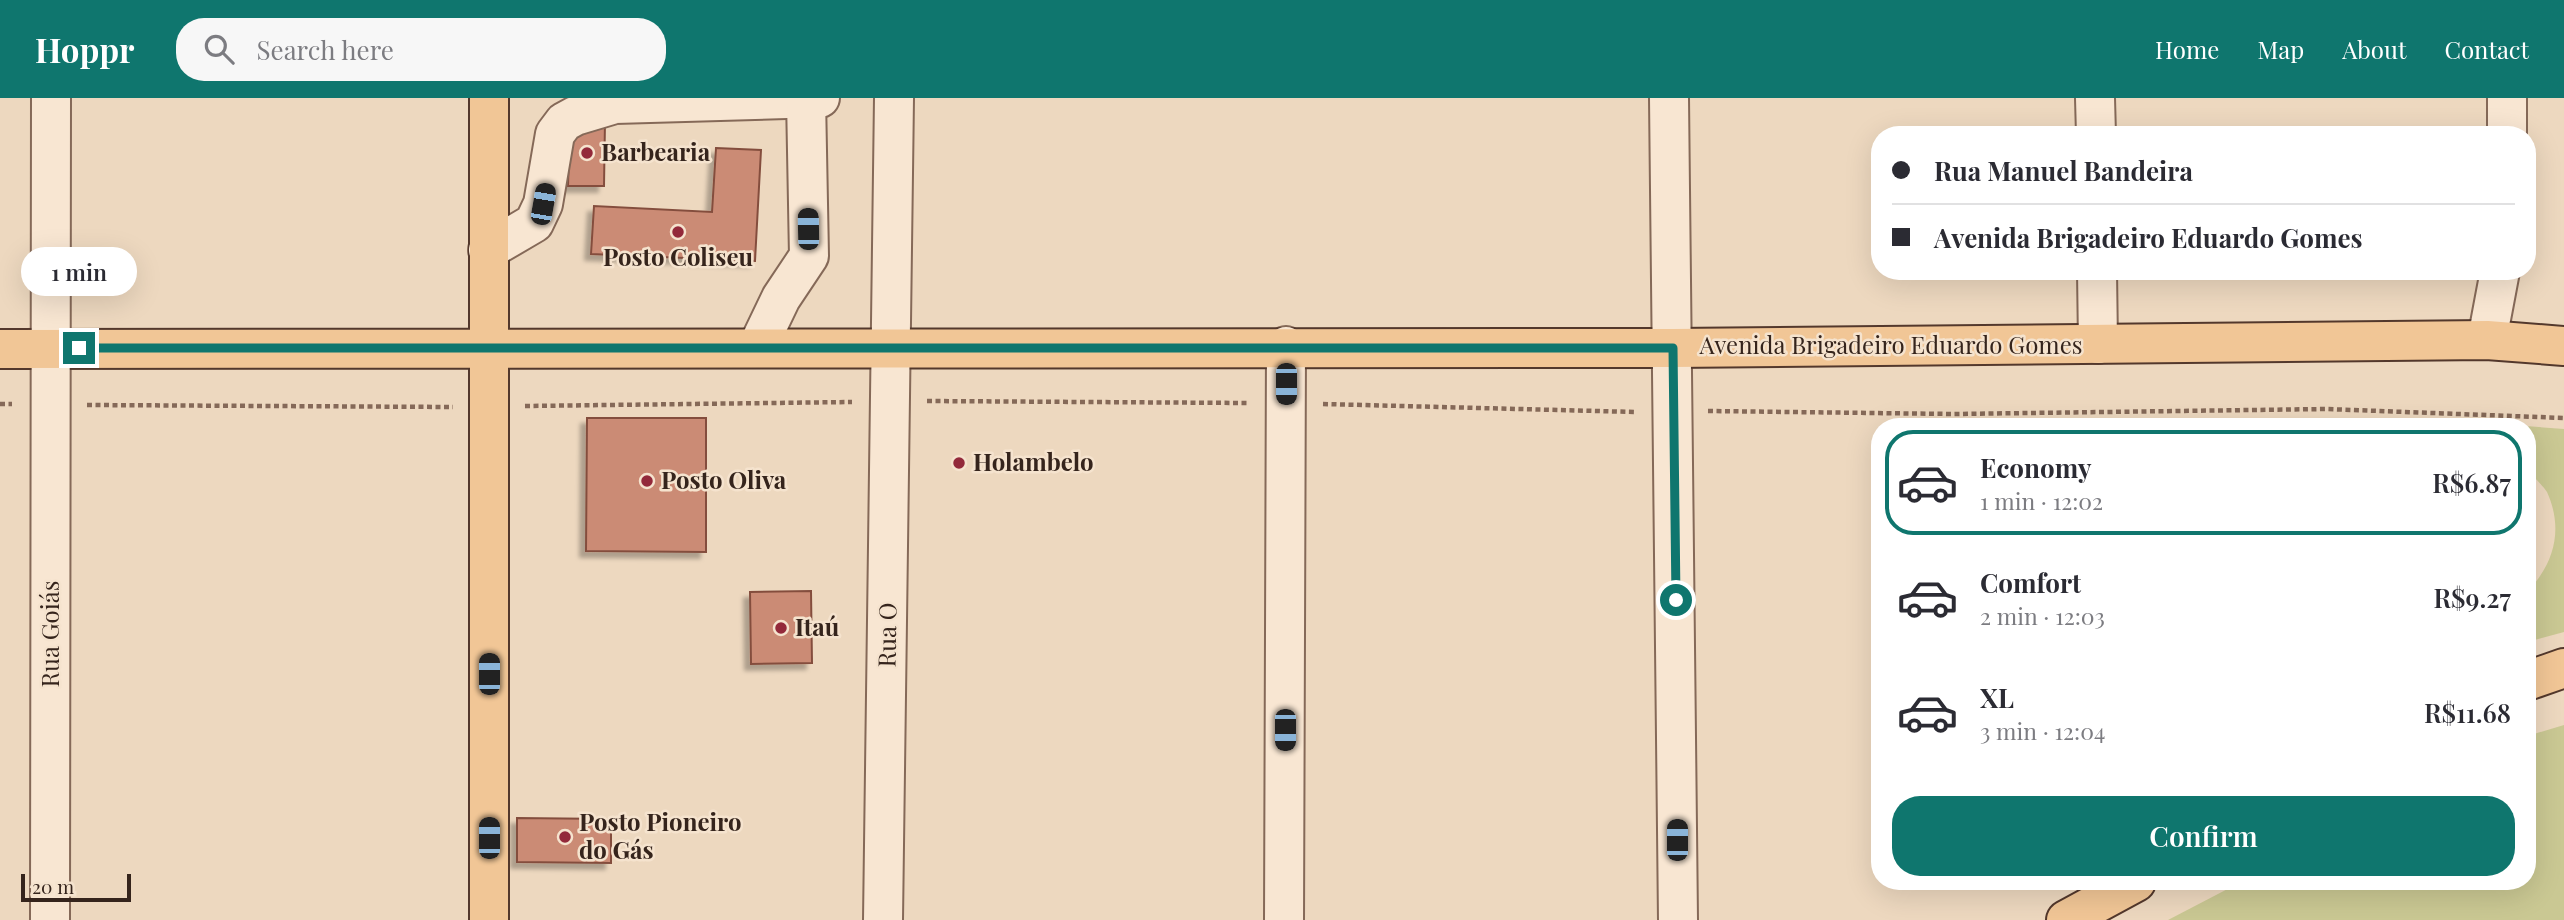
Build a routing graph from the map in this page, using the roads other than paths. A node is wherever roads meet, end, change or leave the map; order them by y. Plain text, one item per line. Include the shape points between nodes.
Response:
1 (51, 98) edge
2 (489, 98) edge
3 (806, 98) edge
4 (820, 98) edge
5 (894, 98) edge
6 (1669, 98) edge
7 (2095, 98) edge
8 (2507, 98) edge
9 (2096, 126) edge
10 (2507, 126) edge
11 (488, 250) junction
12 (2097, 280) edge
13 (2498, 280) edge
14 (2555, 339) edge
15 (2487, 340) junction
16 (2098, 344) junction
17 (1286, 346) junction
18 (489, 347) junction
19 (52, 348) junction
20 (757, 348) junction
21 (1673, 348) junction
22 (0, 349) edge
23 (892, 349) junction
24 (2564, 668) edge
25 (2536, 678) edge
26 (2121, 890) edge
27 (50, 920) edge
28 (489, 920) edge
29 (884, 920) edge
30 (1284, 920) edge
31 (1678, 920) edge
32 (2066, 920) edge

1 - 19 street, Rua Goiás
2 - 11 main road
3 - 4 street
3 - 11 street via 615,104 575,116 555,134 543,204 534,223
3 - 20 street via 809,256 781,298
5 - 23 street, Rua O
6 - 21 street
7 - 9 street
8 - 10 street
11 - 18 main road
12 - 16 street
13 - 15 street
14 - 15 main road, Avenida Brigadeiro Eduardo Gomes
15 - 16 main road, Avenida Brigadeiro Eduardo Gomes
16 - 21 main road, Avenida Brigadeiro Eduardo Gomes
17 - 21 main road, Avenida Brigadeiro Eduardo Gomes
17 - 23 main road, Avenida Brigadeiro Eduardo Gomes
17 - 30 street
18 - 19 main road, Avenida Brigadeiro Eduardo Gomes
18 - 20 main road, Avenida Brigadeiro Eduardo Gomes
18 - 28 main road
19 - 22 main road, Avenida Brigadeiro Eduardo Gomes
19 - 27 street, Rua Goiás
20 - 23 main road, Avenida Brigadeiro Eduardo Gomes
21 - 31 street
23 - 29 street, Rua O
24 - 25 main road
26 - 32 main road

